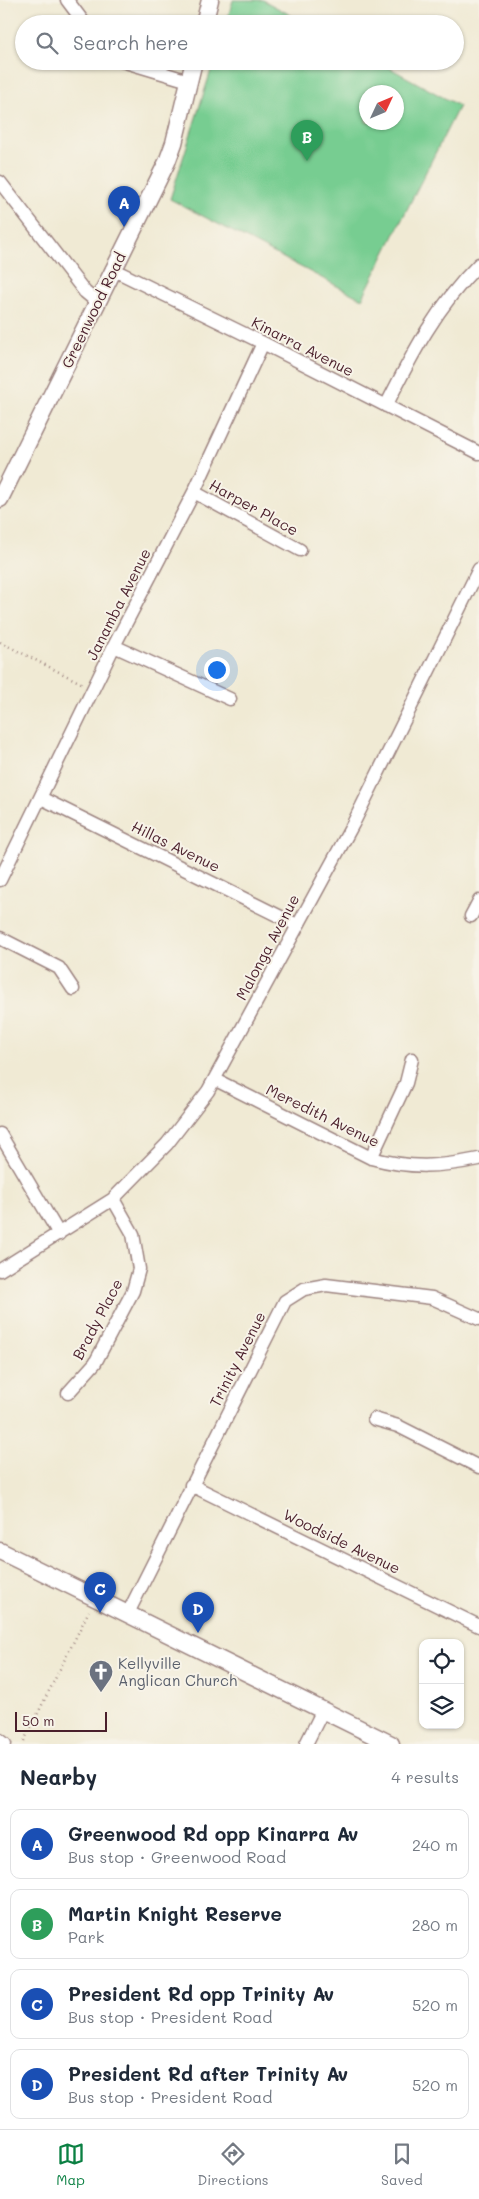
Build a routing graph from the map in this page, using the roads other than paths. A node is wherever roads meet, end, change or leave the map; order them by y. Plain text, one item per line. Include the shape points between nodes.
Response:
1 (67, 0) edge
2 (210, 0) edge
3 (78, 15) edge
4 (206, 15) edge
5 (152, 70) edge
6 (192, 70) edge
7 (189, 81) junction
8 (1, 185) edge
9 (479, 264) edge
10 (112, 269) junction
11 (97, 302) junction
12 (263, 343) junction
13 (386, 406) junction
14 (479, 453) edge
15 (194, 492) junction
16 (0, 499) edge
17 (300, 550) dead end
18 (479, 569) edge
19 (114, 646) junction
20 (230, 699) dead end
21 (41, 798) junction
22 (0, 880) edge
23 (479, 901) edge
24 (471, 916) dead end
25 (297, 925) junction
26 (0, 938) edge
27 (73, 989) dead end
28 (412, 1059) dead end
29 (216, 1080) junction
30 (0, 1134) edge
31 (371, 1158) junction
32 (479, 1159) edge
33 (113, 1199) junction
34 (59, 1234) junction
35 (0, 1270) edge
36 (479, 1319) edge
37 (68, 1393) dead end
38 (374, 1419) dead end
39 (479, 1467) edge
40 (191, 1486) junction
41 (0, 1551) edge
42 (127, 1615) junction
43 (479, 1626) edge
44 (322, 1710) junction
45 (0, 1740) edge
46 (6, 1744) edge
47 (306, 1744) edge
48 (391, 1744) edge

1 - 3 street
2 - 4 street
5 - 7 street
6 - 7 street, Greenwood Road
7 - 10 street, Greenwood Road via 167,162
8 - 11 street via 85,292
9 - 13 street via 435,315
10 - 11 street, Greenwood Road
10 - 12 street, Kinarra Avenue
11 - 16 street, Greenwood Road
12 - 13 street, Kinarra Avenue
12 - 15 street, Janamba Avenue
13 - 14 street, Kinarra Avenue
15 - 17 street, Harper Place
15 - 19 street, Janamba Avenue
18 - 25 street, Malonga Avenue via 352,824
19 - 20 street
19 - 21 street, Janamba Avenue
21 - 22 street, Janamba Avenue
21 - 25 street, Hillas Avenue
23 - 24 street
25 - 29 street, Malonga Avenue
26 - 27 street via 59,968
28 - 31 street via 406,1083
29 - 31 street, Meredith Avenue
29 - 33 street, Malonga Avenue via 167,1144
30 - 34 street
31 - 32 street, Meredith Avenue via 425,1167
33 - 34 street, Malonga Avenue
33 - 37 street, Brady Place via 133,1234 139,1269 133,1292 95,1362
34 - 35 street, Malonga Avenue
36 - 40 street, Trinity Avenue via 447,1303 418,1295 326,1285 316,1285 294,1294 280,1309
38 - 39 street via 398,1426
40 - 42 street, Trinity Avenue
40 - 43 street, Woodside Avenue
41 - 42 street
42 - 44 street
44 - 47 street
44 - 48 street
45 - 46 street

